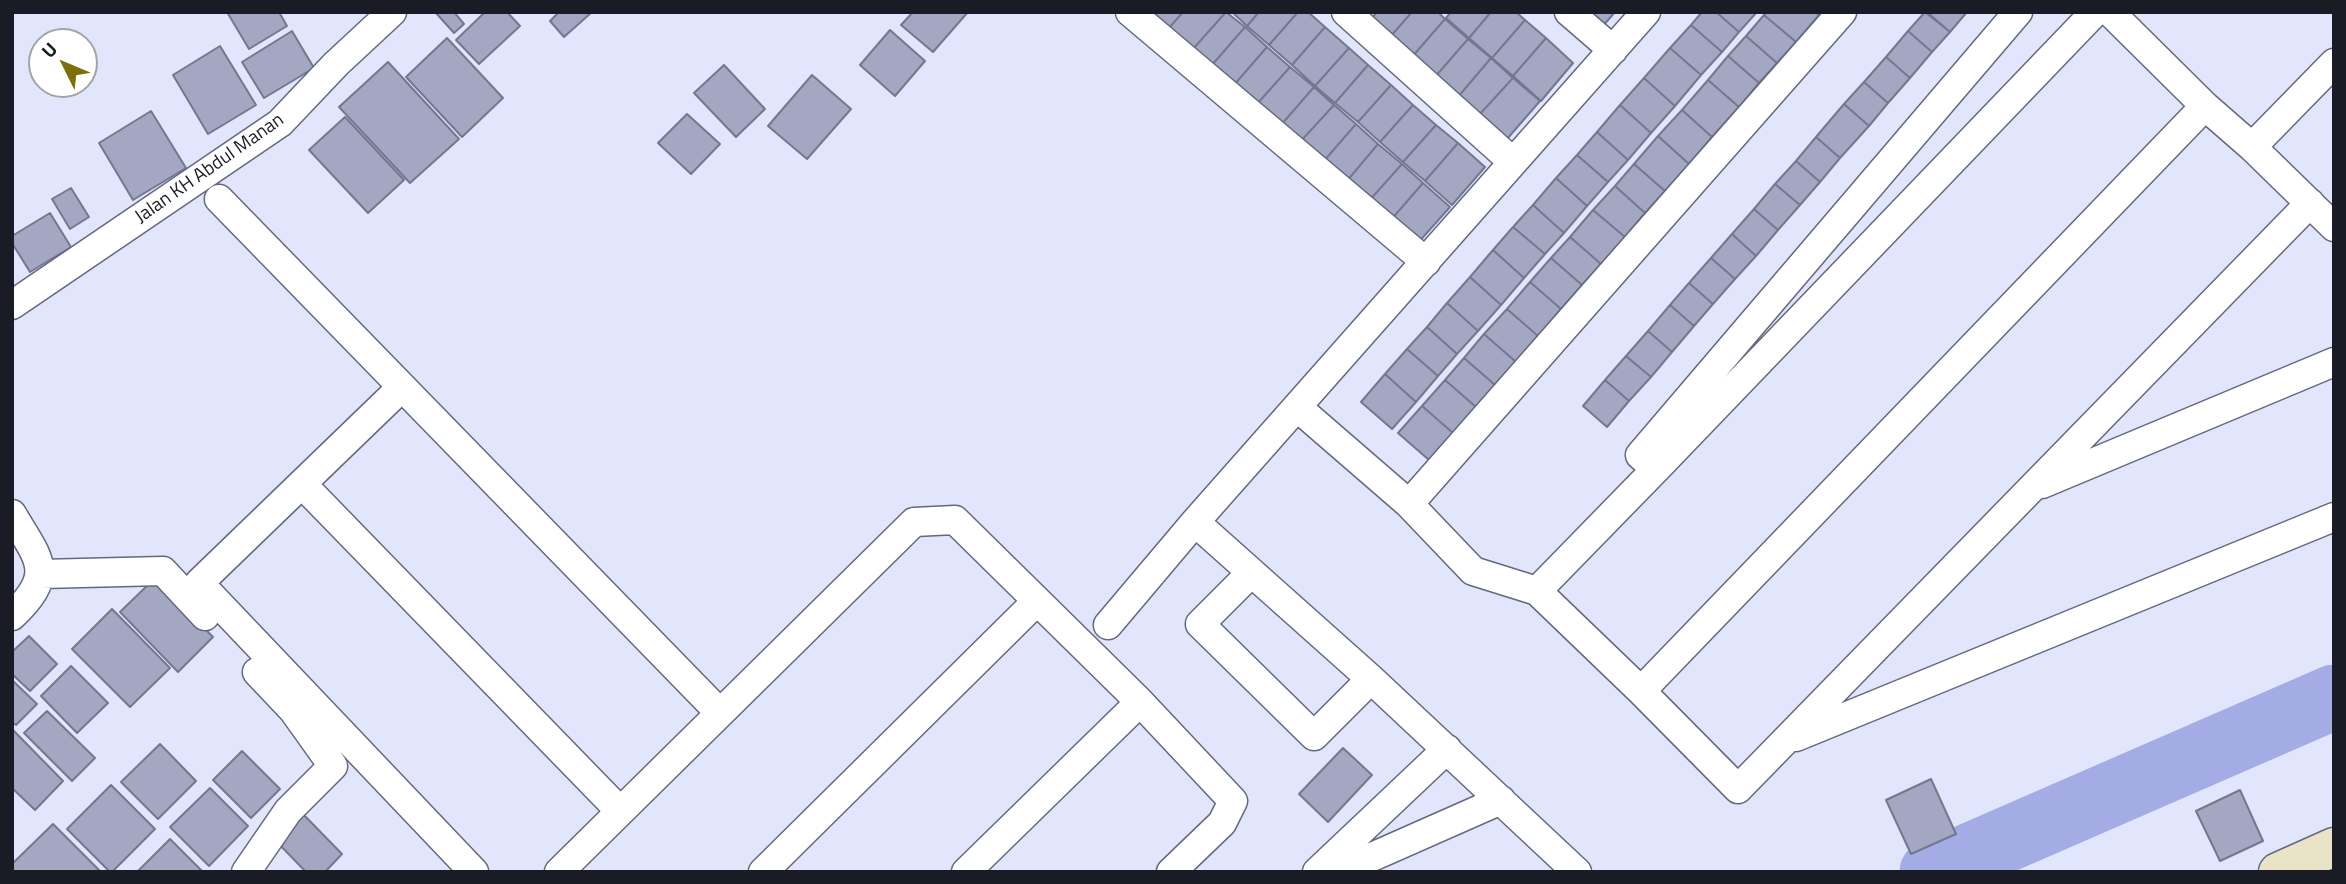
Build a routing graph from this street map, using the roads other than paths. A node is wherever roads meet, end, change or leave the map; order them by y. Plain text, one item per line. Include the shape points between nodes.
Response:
1 (392, 12) edge
2 (1130, 12) edge
3 (1346, 12) edge
4 (1569, 12) edge
5 (1646, 12) edge
6 (1842, 12) edge
7 (2018, 12) edge
8 (2095, 12) edge
9 (2110, 12) edge
10 (1613, 50) junction
11 (2334, 63) edge
12 (2205, 106) junction
13 (2252, 147) junction
14 (1513, 162) junction
15 (219, 199) dead end
16 (2309, 203) junction
17 (2334, 228) edge
18 (1426, 262) junction
19 (12, 305) edge
20 (2334, 362) edge
21 (402, 387) junction
22 (1297, 407) junction
23 (1656, 469) junction
24 (302, 484) junction
25 (2030, 490) junction
26 (1409, 504) junction
27 (12, 514) edge
28 (2334, 517) edge
29 (1195, 522) junction
30 (1251, 573) junction
31 (41, 574) junction
32 (1537, 591) junction
33 (1037, 601) junction
34 (12, 615) edge
35 (1108, 625) dead end
36 (1371, 679) junction
37 (1640, 691) junction
38 (1140, 702) junction
39 (720, 713) junction
40 (1784, 742) junction
41 (1447, 748) junction
42 (1500, 800) junction
43 (620, 811) junction
44 (2334, 847) edge
45 (246, 872) edge
46 (474, 872) edge
47 (559, 872) edge
48 (762, 872) edge
49 (966, 872) edge
50 (1171, 872) edge
51 (1317, 872) edge
52 (1338, 872) edge
53 (1577, 872) edge
54 (2278, 872) edge

1 - 19 street, Jalan KH Abdul Manan via 280,123
2 - 18 street
3 - 14 street
4 - 10 street
5 - 10 street
6 - 26 street
7 - 23 street via 1640,455
8 - 23 street
9 - 12 street
10 - 14 street
11 - 13 street
12 - 13 street
12 - 37 street
13 - 16 street
14 - 18 street
15 - 21 street
16 - 17 street
16 - 25 street
18 - 22 street
20 - 25 street
21 - 24 street
21 - 39 street
22 - 26 street
22 - 29 street
23 - 32 street
24 - 43 street
24 - 46 street via 199,583
25 - 40 street
26 - 32 street via 1473,571
27 - 31 street via 39,559
28 - 40 street
29 - 30 street
29 - 35 street
30 - 36 street
30 - 36 street via 1200,624 1314,736
31 - 34 street via 28,601
31 - 45 street via 163,571 293,710 334,766 288,811
32 - 37 street
33 - 38 street
33 - 39 street via 955,520 914,522
33 - 48 street
36 - 41 street
37 - 40 street via 1738,789
38 - 49 street
38 - 50 street via 1233,801 1222,823
39 - 43 street
41 - 42 street
41 - 51 street
42 - 52 street
42 - 53 street
43 - 47 street
44 - 54 main road

